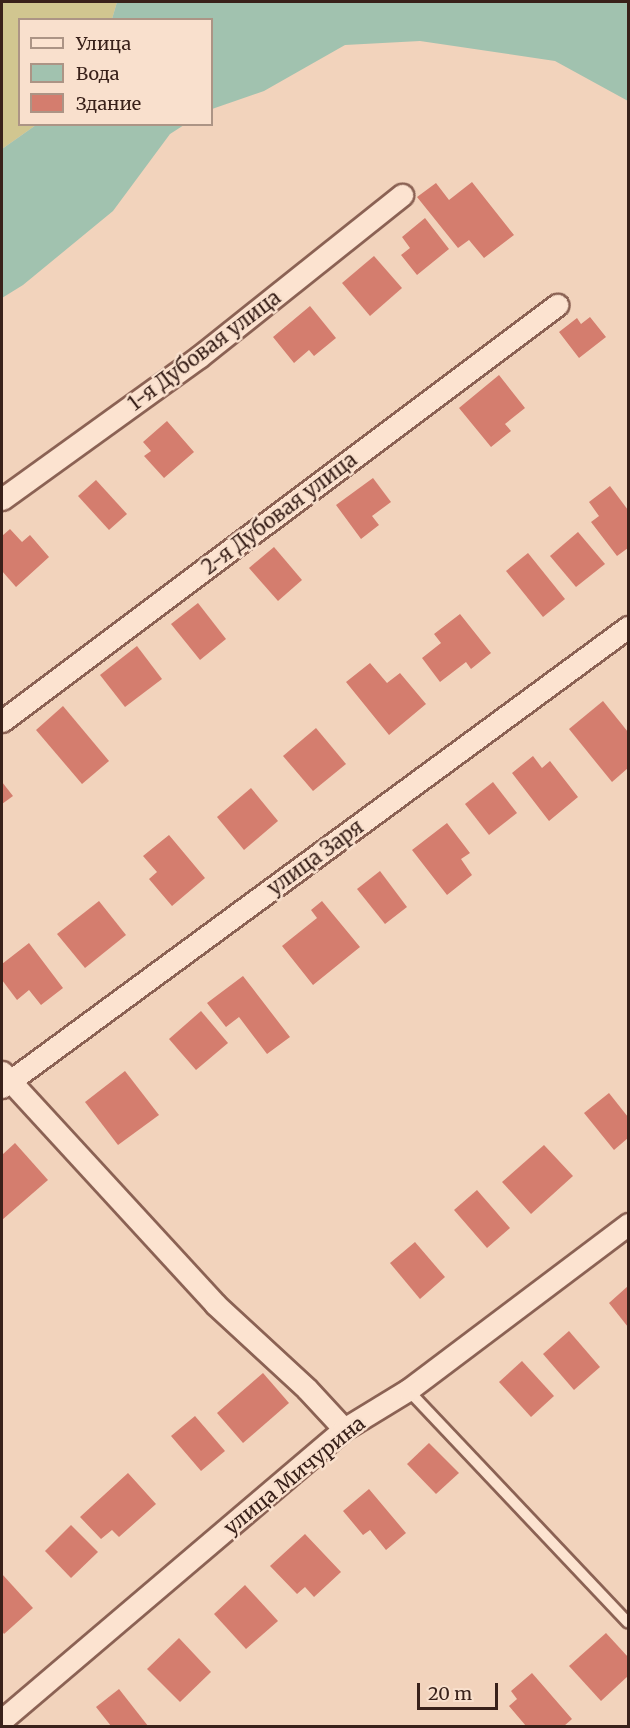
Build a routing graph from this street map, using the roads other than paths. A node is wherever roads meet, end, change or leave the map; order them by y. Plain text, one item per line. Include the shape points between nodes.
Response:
1 (402, 195) dead end
2 (557, 305) dead end
3 (2, 499) edge
4 (628, 627) edge
5 (2, 721) edge
6 (4, 1080) edge
7 (628, 1224) edge
8 (408, 1390) junction
9 (344, 1429) junction
10 (628, 1623) edge
11 (2, 1720) edge

1 - 3 street, 1-я Дубовая улица via 200,357
2 - 5 street, 2-я Дубовая улица
4 - 6 street, улица Заря
6 - 9 street via 215,1304
7 - 8 street, улица Мичурина
8 - 9 street, улица Мичурина
8 - 10 lane
9 - 11 street, улица Мичурина

